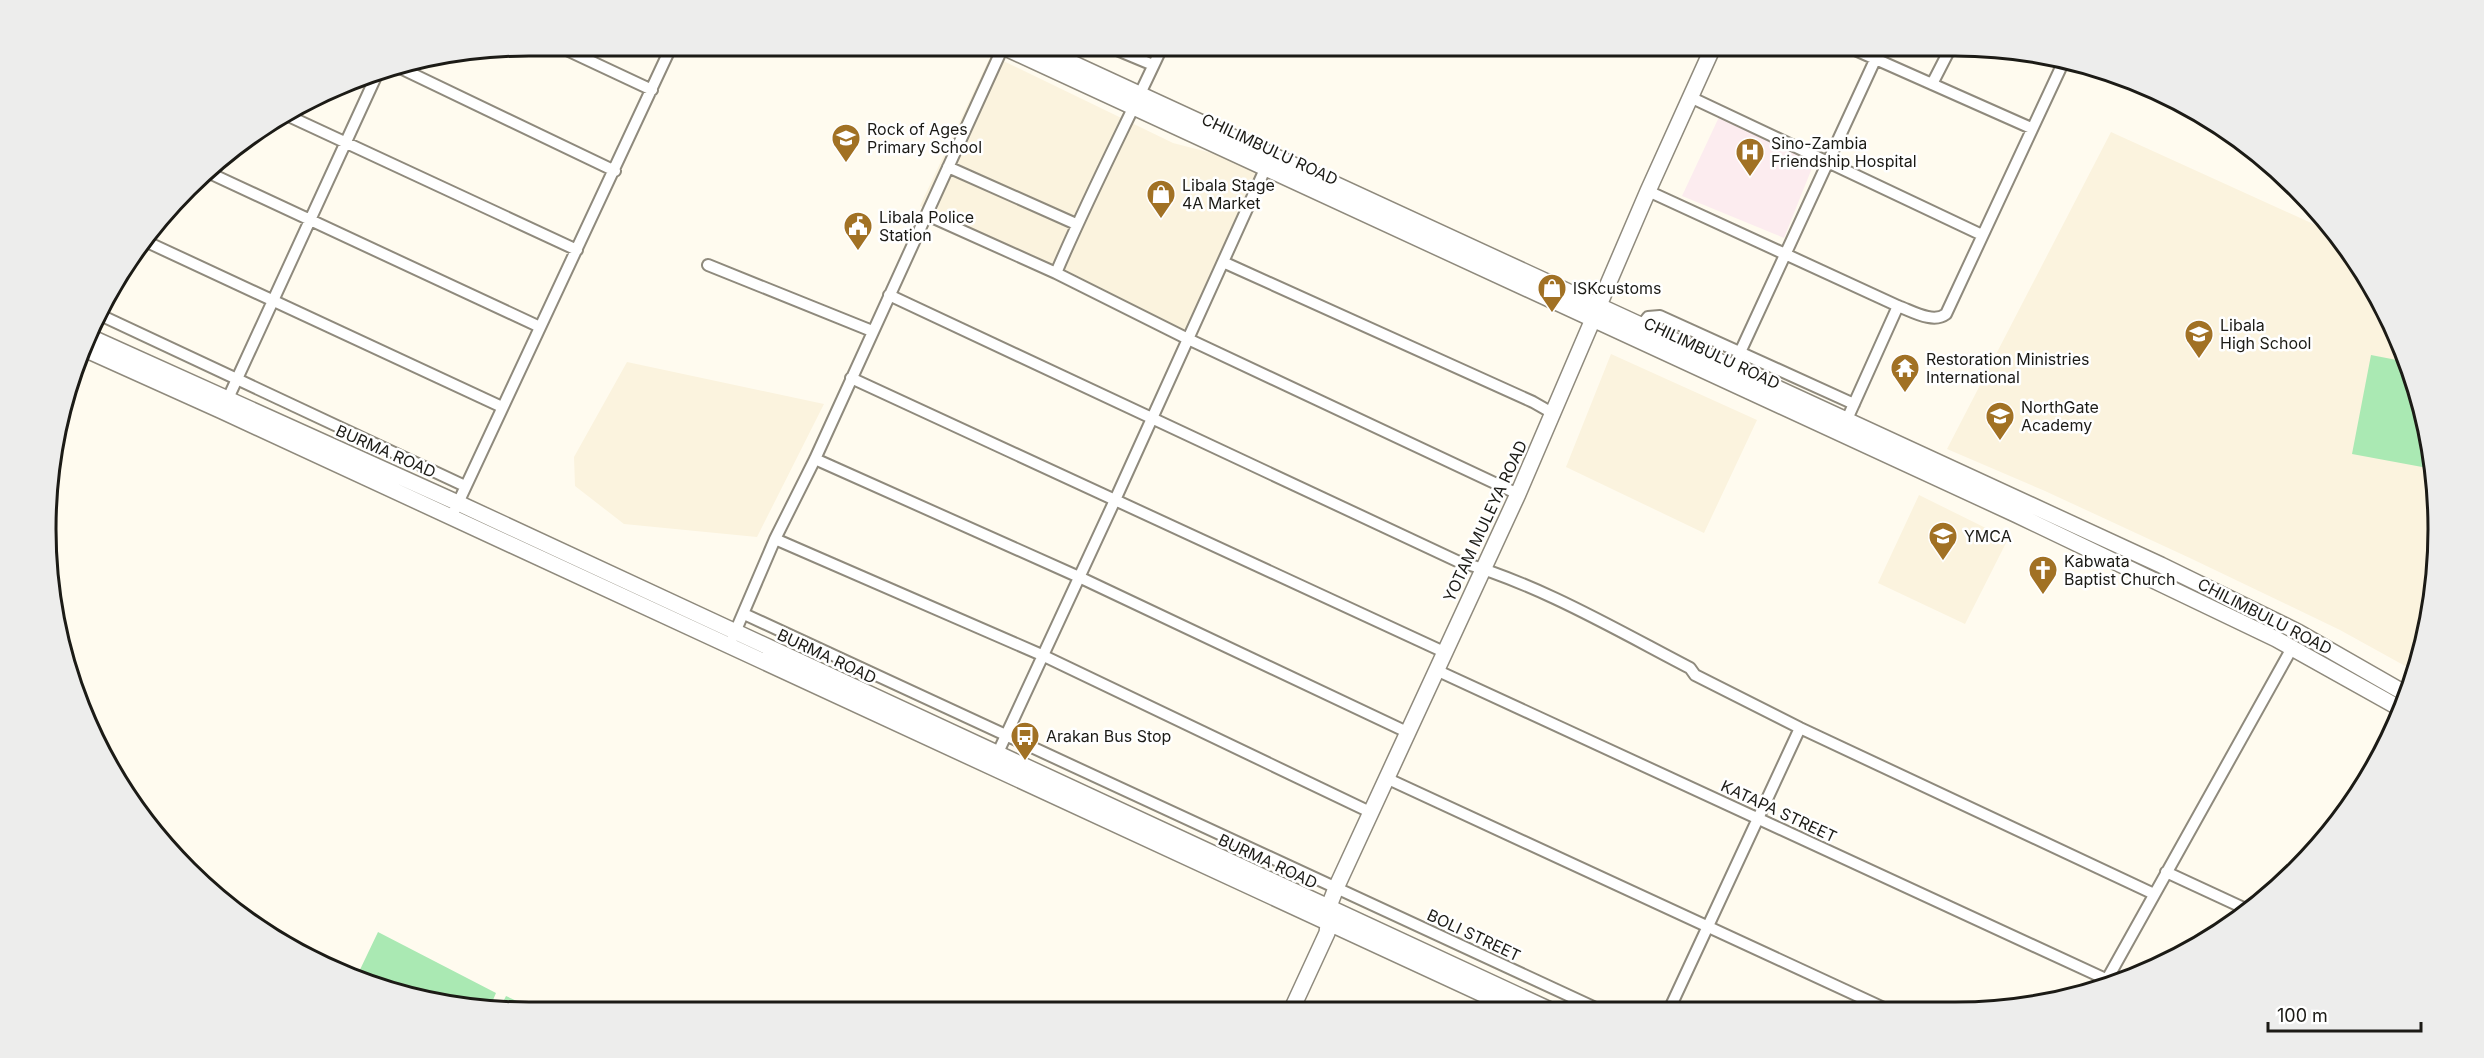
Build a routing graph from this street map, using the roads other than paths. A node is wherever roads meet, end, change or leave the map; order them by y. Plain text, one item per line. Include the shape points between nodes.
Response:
1 (579, 56) edge
2 (667, 56) edge
3 (997, 56) edge
4 (1026, 56) edge
5 (1054, 56) edge
6 (1131, 56) edge
7 (1158, 56) edge
8 (1709, 56) edge
9 (1867, 56) edge
10 (1946, 56) edge
11 (1875, 60) junction
12 (1154, 66) junction
13 (2061, 68) edge
14 (408, 72) edge
15 (373, 82) edge
16 (1932, 84) junction
17 (652, 90) junction
18 (1690, 97) junction
19 (1138, 100) junction
20 (293, 118) edge
21 (2031, 128) junction
22 (345, 143) junction
23 (1828, 163) junction
24 (948, 167) junction
25 (1266, 167) junction
26 (615, 171) junction
27 (214, 175) edge
28 (1648, 191) junction
29 (927, 215) junction
30 (310, 220) junction
31 (1076, 224) junction
32 (1982, 235) junction
33 (151, 244) edge
34 (577, 250) junction
35 (1786, 253) junction
36 (1223, 262) junction
37 (708, 265) dead end
38 (1056, 273) junction
39 (889, 295) junction
40 (273, 302) junction
41 (1898, 306) junction
42 (1597, 312) junction
43 (105, 317) edge
44 (1641, 326) junction
45 (540, 327) junction
46 (872, 331) junction
47 (1188, 339) junction
48 (96, 340) edge
49 (91, 351) edge
50 (1741, 354) junction
51 (1730, 374) junction
52 (851, 378) junction
53 (237, 380) junction
54 (1854, 404) junction
55 (225, 405) junction
56 (502, 407) junction
57 (1554, 414) junction
58 (1152, 419) junction
59 (1843, 427) junction
60 (815, 459) junction
61 (465, 486) junction
62 (1518, 494) junction
63 (1115, 500) junction
64 (458, 503) junction
65 (451, 518) junction
66 (775, 539) junction
67 (1483, 568) junction
68 (1079, 577) junction
69 (744, 614) junction
70 (732, 639) junction
71 (2292, 648) junction
72 (1444, 652) junction
73 (1044, 656) junction
74 (1436, 670) junction
75 (2399, 690) edge
76 (2394, 705) edge
77 (1800, 728) junction
78 (1407, 732) junction
79 (1006, 736) junction
80 (994, 761) junction
81 (1386, 778) junction
82 (1370, 812) junction
83 (1758, 818) junction
84 (2166, 872) junction
85 (1336, 888) junction
86 (2154, 894) junction
87 (2241, 907) edge
88 (1329, 917) junction
89 (1707, 927) junction
90 (2110, 976) edge
91 (2102, 979) edge
92 (1295, 1002) edge
93 (1501, 1002) edge
94 (1531, 1002) edge
95 (1583, 1002) edge
96 (1674, 1002) edge
97 (1871, 1002) edge

1 - 17 street
2 - 17 street
3 - 24 street
4 - 19 main road, CHILIMBULU ROAD
5 - 19 main road, CHILIMBULU ROAD
6 - 12 street
7 - 12 street
8 - 18 main road, YOTAM MULEYA ROAD
9 - 11 street
10 - 16 street
11 - 16 street
11 - 23 street
12 - 19 street
13 - 21 street
14 - 26 street
15 - 22 street
16 - 21 street
17 - 26 street
18 - 23 street
18 - 28 main road, YOTAM MULEYA ROAD
19 - 25 main road, CHILIMBULU ROAD
19 - 31 street
19 - 42 main road, CHILIMBULU ROAD
20 - 22 street
21 - 32 street
22 - 30 street
22 - 34 street
23 - 32 street
23 - 35 street
24 - 29 street
24 - 31 street
25 - 36 street
25 - 42 main road, CHILIMBULU ROAD
26 - 34 street
27 - 30 street
28 - 35 street
28 - 42 main road, YOTAM MULEYA ROAD
29 - 38 street
29 - 39 street
30 - 40 street
30 - 45 street
31 - 38 street
32 - 41 street via 1943,317 1932,319
33 - 40 street
34 - 45 street
35 - 41 street
35 - 50 street
36 - 47 street
36 - 57 street
37 - 46 street
38 - 47 street
39 - 46 street
39 - 58 street
40 - 53 street
40 - 56 street
41 - 54 street
42 - 44 main road, CHILIMBULU ROAD
42 - 51 main road, CHILIMBULU ROAD
42 - 57 main road, YOTAM MULEYA ROAD
43 - 53 street
44 - 50 street via 1648,317 1660,316
44 - 51 main road, CHILIMBULU ROAD
45 - 56 street
46 - 52 street
47 - 58 street
47 - 62 street
48 - 55 main road, BURMA ROAD
49 - 55 main road, BURMA ROAD
50 - 51 street
50 - 54 street
51 - 59 main road, CHILIMBULU ROAD
52 - 60 street
52 - 63 street
53 - 55 street
53 - 61 street
54 - 59 street
55 - 64 main road, BURMA ROAD
55 - 65 main road, BURMA ROAD
56 - 61 street
57 - 62 main road, YOTAM MULEYA ROAD
58 - 63 street
58 - 67 street via 1457,561
59 - 71 main road, CHILIMBULU ROAD
59 - 75 main road, CHILIMBULU ROAD via 2161,565 2277,622
60 - 66 street
60 - 68 street
61 - 64 street
62 - 67 main road, YOTAM MULEYA ROAD
63 - 68 street
63 - 72 street
64 - 65 street
64 - 70 main road, BURMA ROAD
65 - 70 main road, BURMA ROAD
66 - 69 street
66 - 73 street
67 - 72 main road, YOTAM MULEYA ROAD
67 - 77 street via 1624,633 1690,668 1695,675
68 - 73 street
68 - 78 street
69 - 70 street
69 - 79 street, BOLI STREET
70 - 80 main road, BURMA ROAD
71 - 76 main road, CHILIMBULU ROAD
71 - 84 street
72 - 74 main road, YOTAM MULEYA ROAD
73 - 79 street
73 - 82 street
74 - 78 main road, YOTAM MULEYA ROAD
74 - 83 street, KATAPA STREET
77 - 83 street
77 - 86 street
78 - 81 main road, YOTAM MULEYA ROAD
79 - 80 street
79 - 85 street, BOLI STREET
80 - 88 main road, BURMA ROAD
81 - 82 main road, YOTAM MULEYA ROAD
81 - 89 street
82 - 85 main road, YOTAM MULEYA ROAD
83 - 89 street
83 - 91 street, KATAPA STREET
84 - 86 street
84 - 87 street
85 - 88 main road, YOTAM MULEYA ROAD
85 - 95 street, BOLI STREET
86 - 90 street
88 - 92 main road, YOTAM MULEYA ROAD via 1324,941
88 - 93 main road, BURMA ROAD
88 - 94 main road, BURMA ROAD
89 - 96 street
89 - 97 street

